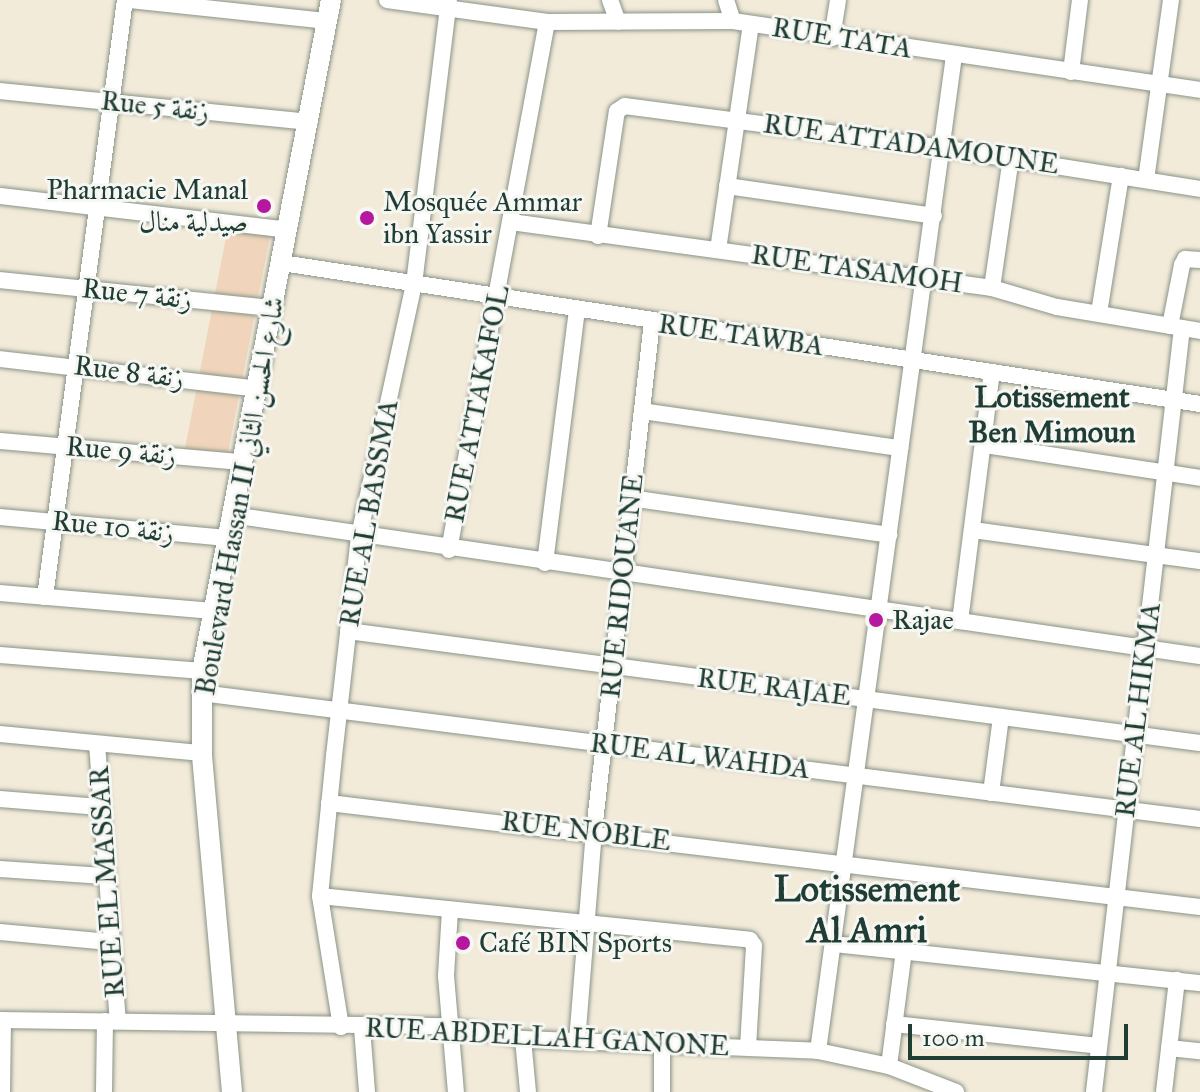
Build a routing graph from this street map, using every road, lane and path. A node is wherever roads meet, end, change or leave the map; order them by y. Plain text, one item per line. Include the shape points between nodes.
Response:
1 (127, 0) edge
2 (331, 0) edge
3 (387, 0) edge
4 (610, 0) edge
5 (726, 0) edge
6 (838, 0) edge
7 (1080, 0) edge
8 (1171, 0) edge
9 (449, 4) edge
10 (328, 21) junction
11 (733, 21) junction
12 (547, 22) junction
13 (618, 22) junction
14 (751, 24) junction
15 (832, 38) junction
16 (954, 56) junction
17 (1071, 72) junction
18 (1159, 84) junction
19 (1200, 90) edge
20 (0, 91) edge
21 (112, 102) junction
22 (735, 119) junction
23 (309, 122) junction
24 (942, 148) junction
25 (1011, 158) junction
26 (1121, 176) junction
27 (1146, 180) junction
28 (727, 186) junction
29 (1200, 189) edge
30 (0, 196) edge
31 (97, 203) junction
32 (934, 216) junction
33 (511, 222) junction
34 (288, 230) junction
35 (598, 236) junction
36 (718, 250) junction
37 (1200, 260) edge
38 (282, 263) junction
39 (0, 280) edge
40 (924, 280) junction
41 (414, 284) junction
42 (992, 288) junction
43 (86, 289) junction
44 (497, 296) junction
45 (273, 308) junction
46 (577, 310) junction
47 (1099, 313) junction
48 (652, 322) junction
49 (1176, 327) junction
50 (1200, 331) edge
51 (0, 359) edge
52 (913, 360) junction
53 (75, 365) junction
54 (992, 372) junction
55 (258, 389) junction
56 (1173, 400) junction
57 (1200, 404) edge
58 (642, 411) junction
59 (0, 441) edge
60 (985, 445) junction
61 (65, 446) junction
62 (900, 448) junction
63 (242, 462) junction
64 (1166, 473) junction
65 (1200, 478) edge
66 (630, 498) junction
67 (232, 515) junction
68 (0, 517) edge
69 (55, 521) junction
70 (973, 530) junction
71 (889, 535) junction
72 (359, 536) junction
73 (227, 538) junction
74 (449, 550) junction
75 (1156, 555) junction
76 (1200, 561) edge
77 (545, 563) junction
78 (623, 573) junction
79 (0, 593) edge
80 (45, 597) junction
81 (878, 609) junction
82 (213, 611) junction
83 (960, 621) junction
84 (348, 631) junction
85 (1145, 648) junction
86 (0, 655) edge
87 (1200, 656) edge
88 (614, 667) junction
89 (202, 671) junction
90 (201, 693) junction
91 (865, 699) junction
92 (339, 712) junction
93 (1001, 717) junction
94 (0, 734) edge
95 (1135, 735) junction
96 (604, 743) junction
97 (1200, 743) edge
98 (97, 744) junction
99 (202, 753) junction
100 (856, 776) junction
101 (991, 793) junction
102 (0, 799) edge
103 (329, 803) junction
104 (100, 807) junction
105 (1127, 810) junction
106 (1200, 819) edge
107 (594, 831) junction
108 (844, 863) junction
109 (0, 869) edge
110 (104, 876) junction
111 (320, 896) junction
112 (1116, 896) junction
113 (1200, 907) edge
114 (450, 910) junction
115 (585, 923) junction
116 (0, 932) edge
117 (110, 942) junction
118 (833, 944) junction
119 (904, 951) junction
120 (1108, 973) junction
121 (1177, 980) junction
122 (1200, 983) edge
123 (1, 1020) edge
124 (111, 1021) junction
125 (894, 1024) junction
126 (227, 1025) junction
127 (449, 1026) junction
128 (341, 1027) junction
129 (362, 1028) junction
130 (523, 1039) junction
131 (577, 1042) junction
132 (662, 1043) junction
133 (1099, 1046) junction
134 (748, 1047) junction
135 (1169, 1048) junction
136 (818, 1051) junction
137 (1200, 1051) edge
138 (889, 1066) junction
139 (2, 1092) edge
140 (104, 1092) edge
141 (232, 1092) edge
142 (367, 1092) edge
143 (456, 1092) edge
144 (528, 1092) edge
145 (662, 1092) edge
146 (956, 1092) edge
147 (1094, 1092) edge
148 (1164, 1092) edge

1 - 10 street
1 - 21 street
2 - 10 main road, Boulevard Hassan II شارع الحسن الثاني
3 - 9 street, RUE TATA
4 - 13 street
5 - 11 street
6 - 15 street
7 - 17 street
8 - 18 street
9 - 12 street, RUE TATA
9 - 41 street, RUE AL BASSMA
10 - 23 main road, Boulevard Hassan II شارع الحسن الثاني
11 - 13 street, RUE TATA
11 - 14 street, RUE TATA
12 - 13 street, RUE TATA
12 - 33 street, RUE ATTAKAFOL
14 - 15 street, RUE TATA
14 - 22 street
15 - 16 street, RUE TATA
16 - 17 street, RUE TATA
16 - 24 street
17 - 18 street, RUE TATA
18 - 19 street, RUE TATA
18 - 27 street
20 - 21 street, Rue 5 زنقة
21 - 23 street, Rue 5 زنقة
21 - 31 street
22 - 24 street, RUE ATTADAMOUNE
22 - 28 street
22 - 35 street, RUE ATTADAMOUNE via 620,106
23 - 34 main road, Boulevard Hassan II شارع الحسن الثاني
24 - 25 street, RUE ATTADAMOUNE
24 - 32 street
25 - 26 street, RUE ATTADAMOUNE
25 - 42 street
26 - 27 street, RUE ATTADAMOUNE
26 - 47 street
27 - 29 street, RUE ATTADAMOUNE
28 - 32 street
28 - 36 street
30 - 31 street
31 - 34 street
31 - 43 street
32 - 40 street
33 - 35 street, RUE TASAMOH
33 - 44 street, RUE ATTAKAFOL
34 - 38 main road, Boulevard Hassan II شارع الحسن الثاني
35 - 36 street, RUE TASAMOH
36 - 40 street, RUE TASAMOH
37 - 49 street, RUE AL HIKMA via 1185,259 1182,265
38 - 41 street, RUE TAWBA
38 - 45 main road, Boulevard Hassan II شارع الحسن الثاني
39 - 43 street, Rue 7 زنقة
40 - 42 street, RUE TASAMOH
40 - 52 street
41 - 44 street, RUE TAWBA
41 - 72 street, RUE AL BASSMA
42 - 47 street, RUE TASAMOH
43 - 45 street, Rue 7 زنقة
43 - 53 street
44 - 46 street, RUE TAWBA
44 - 74 street, RUE ATTAKAFOL
45 - 55 main road, Boulevard Hassan II شارع الحسن الثاني
46 - 48 street, RUE TAWBA
46 - 77 street
47 - 49 street, RUE TASAMOH
48 - 52 street, RUE TAWBA
48 - 58 street, RUE RIDOUANE
49 - 50 street, RUE TASAMOH
49 - 56 street, RUE AL HIKMA
51 - 53 street, Rue 8 زنقة
52 - 54 street, RUE TAWBA
52 - 62 street
53 - 55 street, Rue 8 زنقة
53 - 61 street
54 - 56 street, RUE TAWBA
54 - 60 street
55 - 63 main road, Boulevard Hassan II شارع الحسن الثاني
56 - 57 street, RUE TAWBA
56 - 64 street, RUE AL HIKMA
58 - 62 street
58 - 66 street, RUE RIDOUANE
59 - 61 street, Rue 9 زنقة
60 - 64 street
60 - 70 street
61 - 63 street, Rue 9 زنقة
61 - 69 street
62 - 71 street
63 - 67 main road, Boulevard Hassan II شارع الحسن الثاني
64 - 65 street
64 - 75 street, RUE AL HIKMA
66 - 71 street
66 - 78 street, RUE RIDOUANE
67 - 72 street
67 - 73 main road, Boulevard Hassan II شارع الحسن الثاني
68 - 69 street, Rue 10 زنقة
69 - 73 street, Rue 10 زنقة
69 - 80 street
70 - 75 street
70 - 83 street
71 - 81 street
72 - 74 street
72 - 84 street, RUE AL BASSMA
73 - 82 main road, Boulevard Hassan II شارع الحسن الثاني
74 - 77 street
75 - 76 street
75 - 85 street, RUE AL HIKMA
77 - 78 street
78 - 81 street
78 - 88 street, RUE RIDOUANE
79 - 80 street
80 - 82 street
81 - 83 street
81 - 91 street
82 - 89 main road, Boulevard Hassan II شارع الحسن الثاني
83 - 85 street
84 - 88 street, RUE RAJAE
84 - 92 street, RUE AL BASSMA
85 - 87 street
85 - 95 street, RUE AL HIKMA
86 - 89 street
88 - 91 street, RUE RAJAE
88 - 96 street, RUE RIDOUANE
89 - 90 main road, Boulevard Hassan II شارع الحسن الثاني
90 - 92 street, RUE AL WAHDA
90 - 99 main road, Boulevard Hassan II شارع الحسن الثاني
91 - 93 street, RUE RAJAE
91 - 100 street
92 - 96 street, RUE AL WAHDA
92 - 103 street, RUE AL BASSMA
93 - 95 street, RUE RAJAE
93 - 101 street
94 - 98 street
95 - 97 street, RUE RAJAE
95 - 105 street, RUE AL HIKMA
96 - 100 street, RUE AL WAHDA
96 - 107 street, RUE RIDOUANE
98 - 99 street
98 - 104 street, RUE EL MASSAR
99 - 126 main road, Boulevard Hassan II شارع الحسن الثاني
100 - 101 street, RUE AL WAHDA
100 - 108 street
101 - 105 street, RUE AL WAHDA
102 - 104 street
103 - 107 street, RUE NOBLE
103 - 111 street, RUE AL BASSMA
104 - 110 street, RUE EL MASSAR
105 - 106 street, RUE AL WAHDA
105 - 112 street, RUE AL HIKMA
107 - 108 street, RUE NOBLE
107 - 115 street, RUE RIDOUANE
108 - 112 street, RUE NOBLE
108 - 118 street
109 - 110 street
110 - 117 street, RUE EL MASSAR
111 - 114 street
111 - 128 street, RUE AL BASSMA
112 - 113 street, RUE NOBLE
112 - 120 street, RUE AL HIKMA
114 - 115 street
114 - 127 street
115 - 131 street, RUE RIDOUANE
115 - 134 street via 754,942
116 - 117 street
117 - 124 street, RUE EL MASSAR
118 - 119 street
118 - 136 street
119 - 120 street
119 - 125 street
120 - 121 street
120 - 133 street, RUE AL HIKMA
121 - 122 street
121 - 135 street
123 - 124 street, RUE ABDELLAH GANONE
123 - 139 street
124 - 126 street, RUE ABDELLAH GANONE
124 - 140 street, RUE EL MASSAR
125 - 133 street
125 - 138 street
126 - 128 street, RUE ABDELLAH GANONE
126 - 141 main road, Boulevard Hassan II شارع الحسن الثاني
127 - 129 street, RUE ABDELLAH GANONE
127 - 130 street, RUE ABDELLAH GANONE
127 - 143 street
128 - 129 street, RUE ABDELLAH GANONE
129 - 142 street
130 - 131 street, RUE ABDELLAH GANONE
130 - 144 street
131 - 132 street, RUE ABDELLAH GANONE
132 - 134 street, RUE ABDELLAH GANONE
132 - 145 street
133 - 147 street, RUE AL HIKMA
134 - 136 street, RUE ABDELLAH GANONE
135 - 137 street
135 - 148 street
136 - 138 street, RUE ABDELLAH GANONE
138 - 146 street, RUE ABDELLAH GANONE

